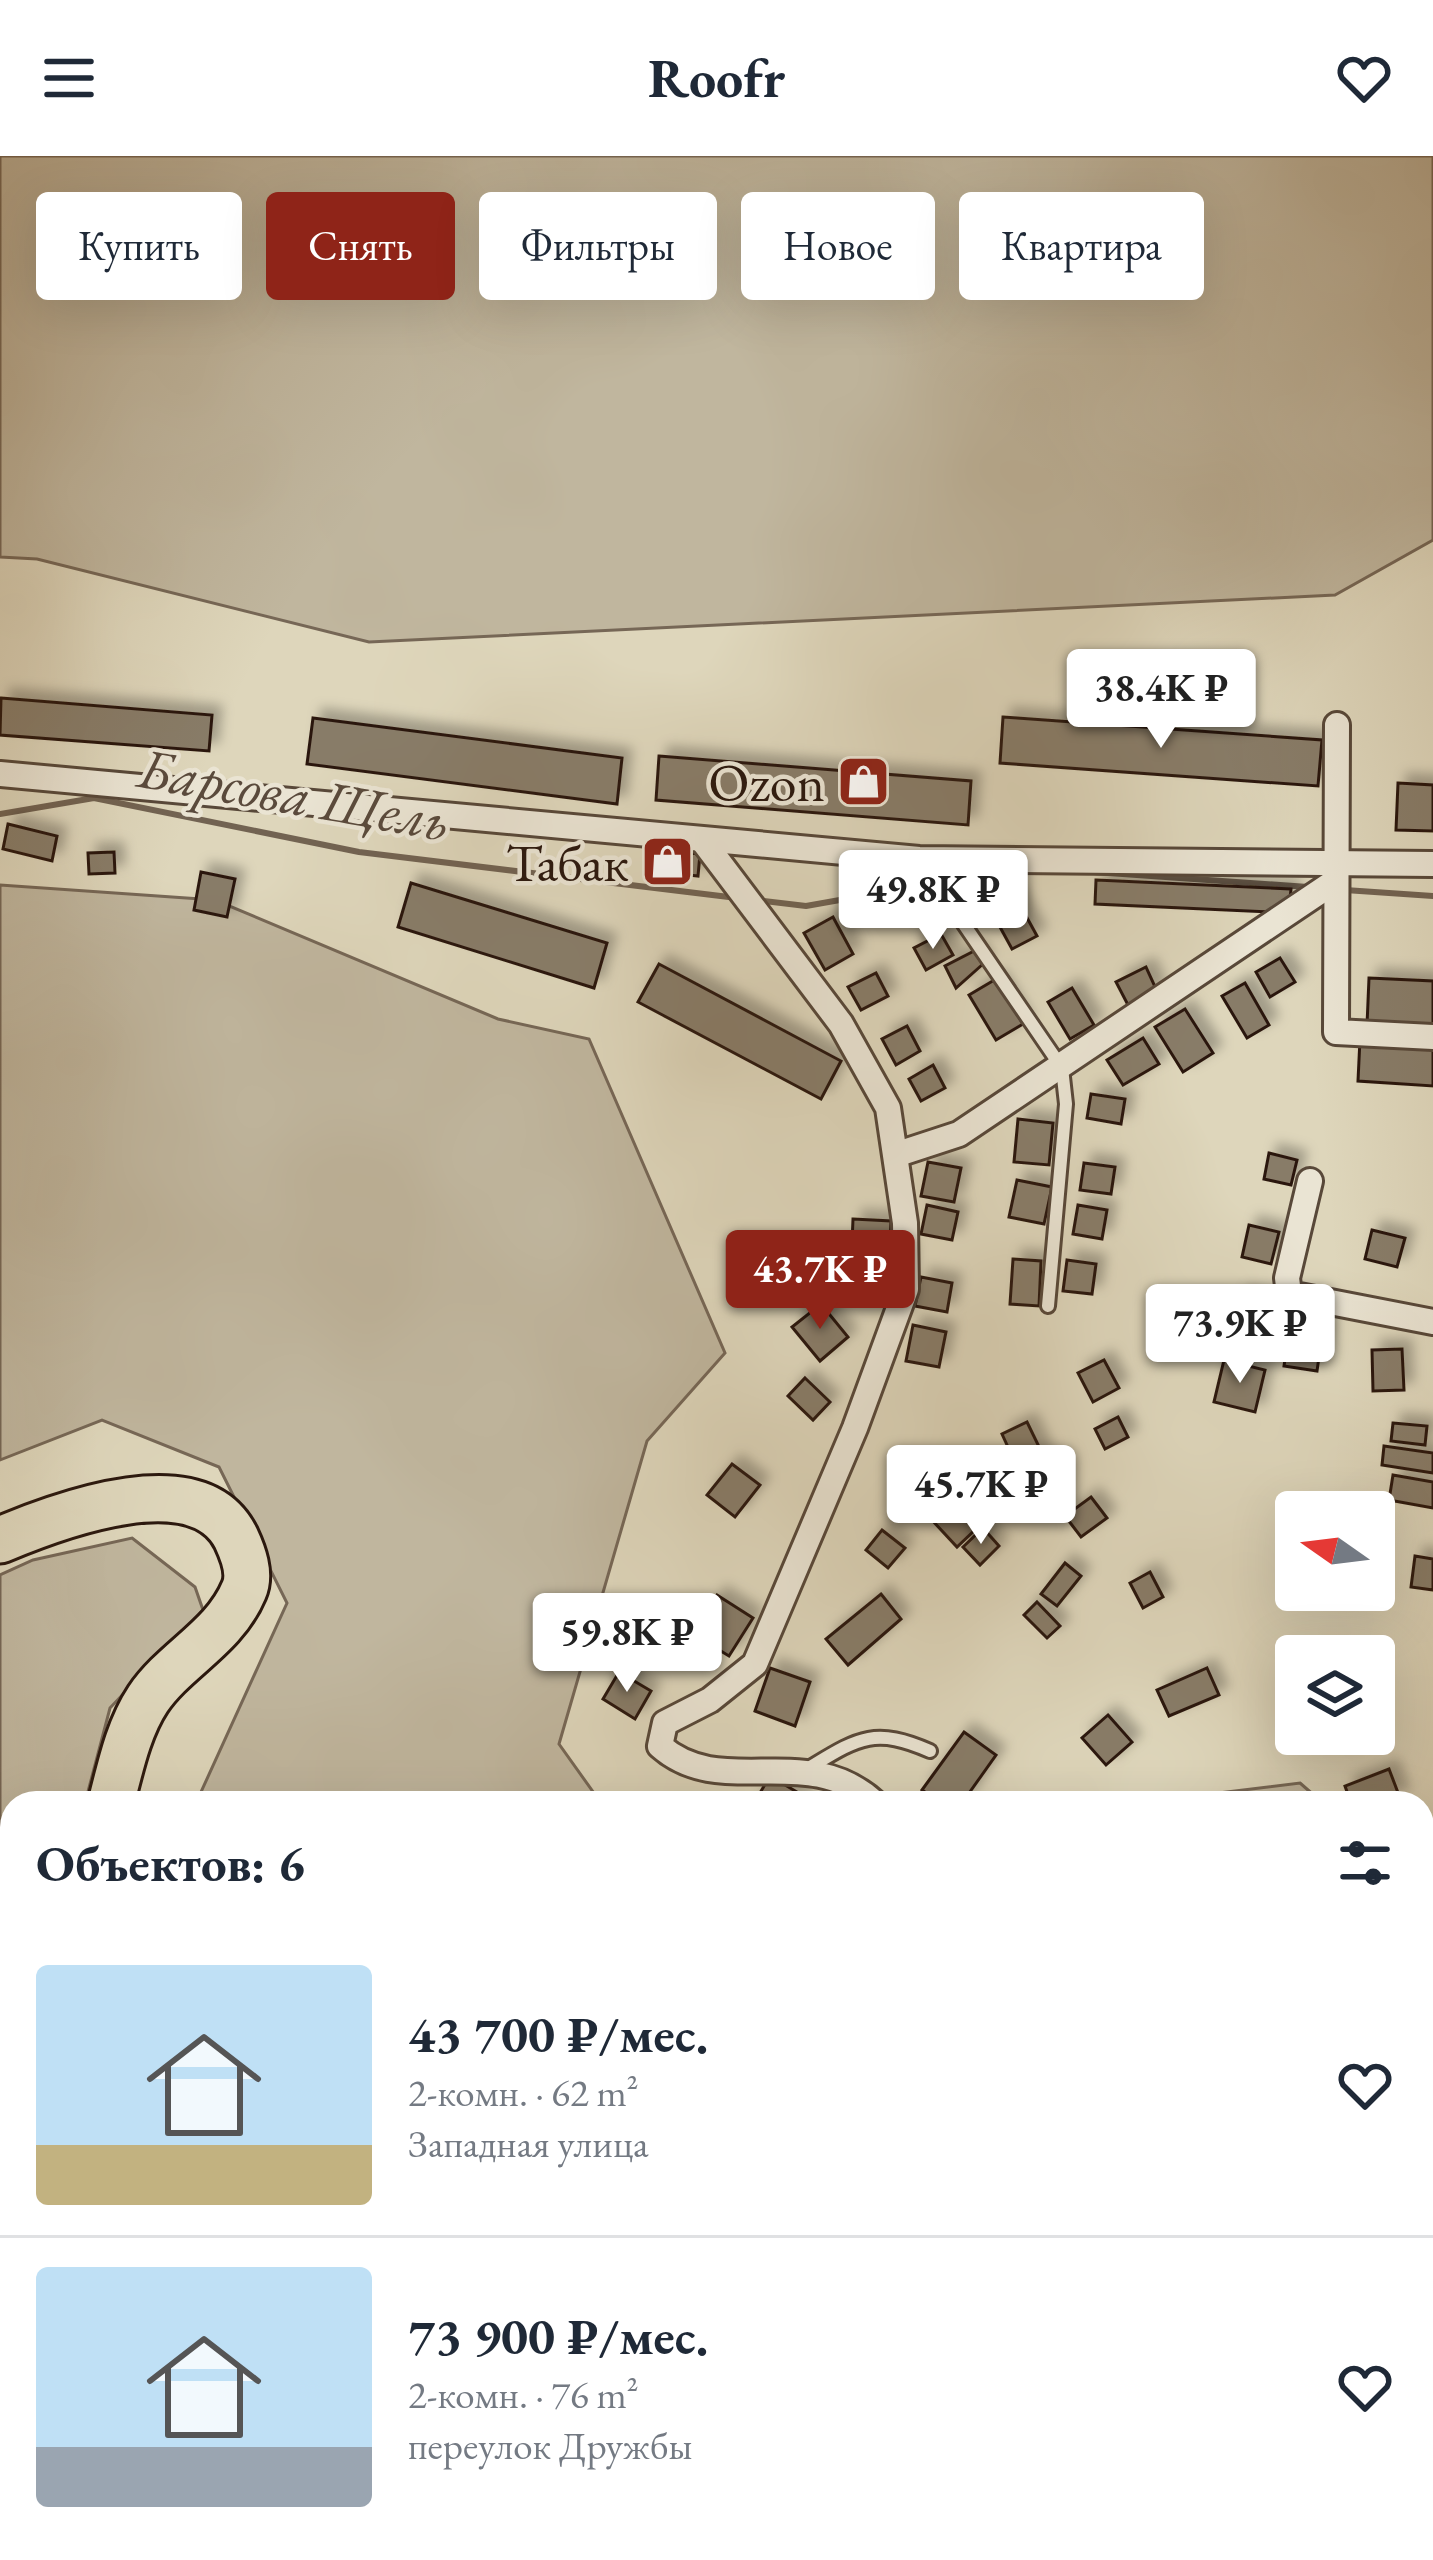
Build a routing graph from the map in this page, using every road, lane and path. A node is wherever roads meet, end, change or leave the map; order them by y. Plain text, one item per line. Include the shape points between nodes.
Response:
1 (1337, 725) dead end
2 (0, 774) edge
3 (703, 842) junction
4 (919, 859) junction
5 (1433, 864) edge
6 (1335, 871) junction
7 (1433, 1037) edge
8 (1062, 1068) junction
9 (898, 1154) junction
10 (1310, 1181) dead end
11 (1048, 1306) dead end
12 (1433, 1322) edge
13 (0, 1540) edge
14 (930, 1751) dead end
15 (806, 1769) junction
16 (115, 1791) edge
17 (858, 1791) edge

1 - 6 street
2 - 3 street
3 - 4 street
3 - 9 street via 841,1024 888,1108
4 - 6 street
4 - 8 lane
5 - 6 street
6 - 7 street via 1336,1032
6 - 8 street
8 - 9 street via 959,1134
8 - 11 lane via 1066,1104
9 - 15 street via 906,1289 855,1428 755,1664 665,1723 659,1746 679,1763 739,1772
10 - 12 street via 1289,1294
13 - 16 highway via 53,1517 136,1498 190,1504 229,1523 244,1554 247,1586 224,1625 148,1699
14 - 15 lane via 896,1736 860,1737
15 - 17 street

